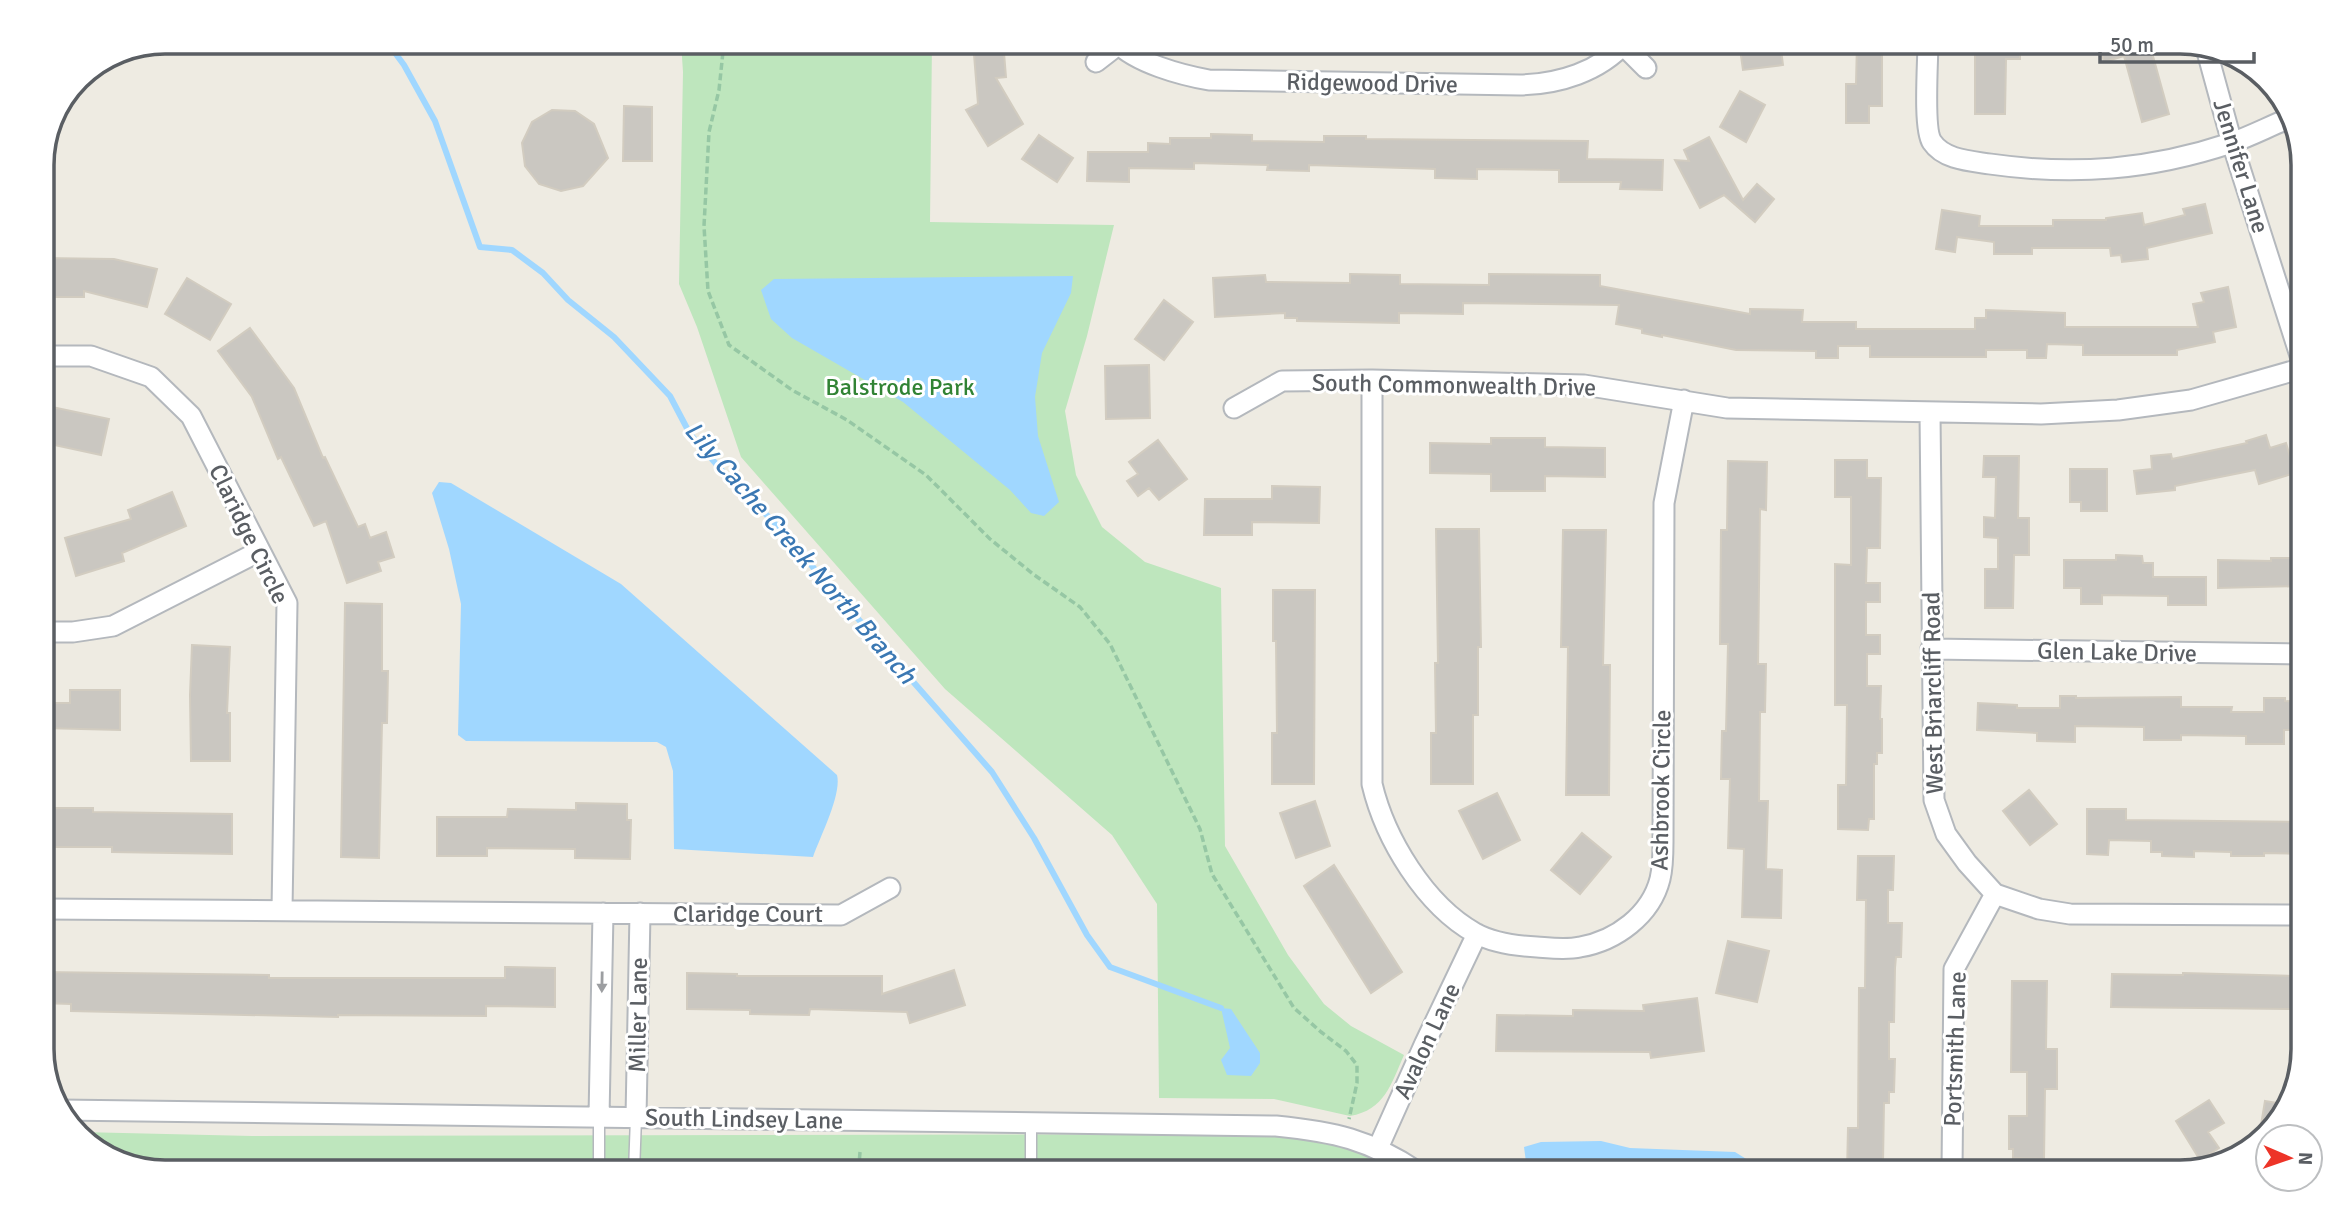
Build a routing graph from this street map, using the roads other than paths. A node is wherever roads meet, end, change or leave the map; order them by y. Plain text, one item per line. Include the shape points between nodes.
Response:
1 (1105, 54) edge
2 (1135, 54) edge
3 (1612, 54) edge
4 (1634, 54) edge
5 (1928, 54) edge
6 (2209, 58) edge
7 (1096, 62) dead end
8 (1646, 68) dead end
9 (2282, 122) edge
10 (2232, 142) junction
11 (2291, 328) edge
12 (54, 356) edge
13 (2291, 370) edge
14 (1372, 380) junction
15 (1684, 400) junction
16 (1234, 408) dead end
17 (1930, 413) junction
18 (260, 551) junction
19 (54, 632) edge
20 (1931, 649) junction
21 (2291, 654) edge
22 (890, 888) dead end
23 (1995, 894) junction
24 (54, 909) edge
25 (282, 910) junction
26 (603, 913) junction
27 (640, 913) junction
28 (2291, 915) edge
29 (1477, 934) junction
30 (73, 1110) edge
31 (599, 1117) junction
32 (636, 1117) junction
33 (1031, 1124) junction
34 (1378, 1148) junction
35 (599, 1160) edge
36 (634, 1160) edge
37 (1031, 1160) edge
38 (1398, 1160) edge
39 (1952, 1160) edge

1 - 7 street, Ridgewood Drive
2 - 3 street, Ridgewood Drive via 1172,71 1209,80 1520,85 1575,75
4 - 8 street, Ridgewood Drive
5 - 10 street via 1928,134 1948,155 2067,172 2120,169
6 - 10 street, Jennifer Lane
9 - 10 street
10 - 11 street, Jennifer Lane
12 - 18 street, Claridge Circle via 91,356 151,377 191,416
13 - 17 street, South Commonwealth Drive via 2192,400 2118,410
14 - 15 street, South Commonwealth Drive via 1584,385
14 - 16 street, South Commonwealth Drive via 1282,381
14 - 29 street, Ashbrook Circle via 1372,784 1383,821 1428,894
15 - 17 street, South Commonwealth Drive via 1727,408
15 - 29 street, Ashbrook Circle via 1664,503 1660,879 1640,916 1598,942 1578,948 1530,946
17 - 20 street, West Briarcliff Road
18 - 19 street via 113,626
18 - 25 street, Claridge Circle via 287,603
20 - 21 street, Glen Lake Drive
20 - 23 street, West Briarcliff Road via 1934,800 1946,834
22 - 27 street, Claridge Court via 841,915
23 - 28 street, West Briarcliff Road via 2070,914
23 - 39 street, Portsmith Lane via 1954,969
24 - 25 street
25 - 26 street
26 - 27 street
26 -> 31 street, Miller Lane
27 - 32 street, Miller Lane
29 - 34 street, Avalon Lane
30 - 31 street, South Lindsey Lane
31 - 32 street, South Lindsey Lane
31 - 35 lane
32 - 33 street, South Lindsey Lane
32 - 36 lane
33 - 34 street, South Lindsey Lane via 1276,1126 1345,1135
33 - 37 lane
34 - 38 street, South Lindsey Lane

